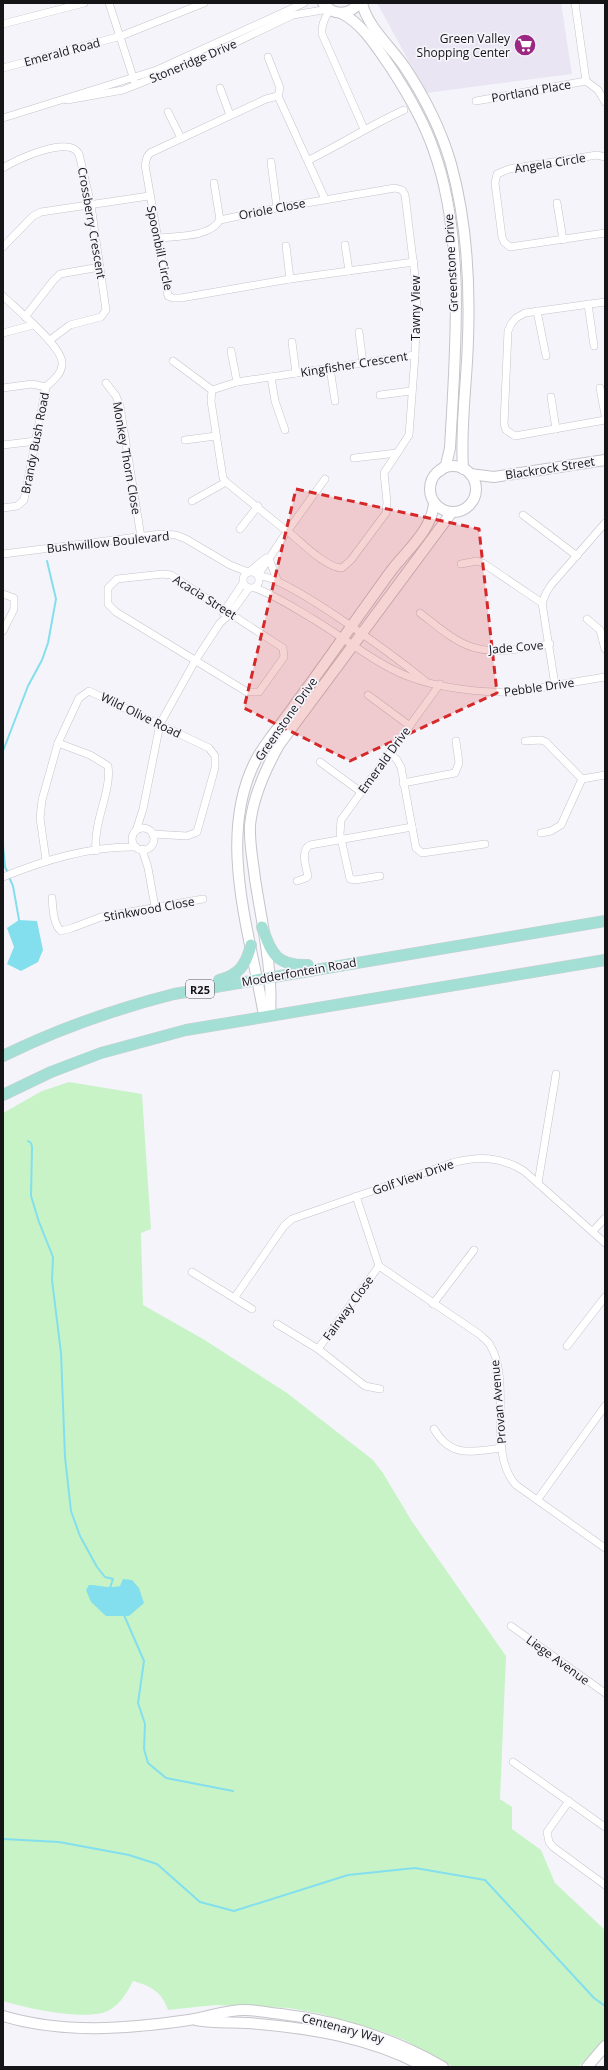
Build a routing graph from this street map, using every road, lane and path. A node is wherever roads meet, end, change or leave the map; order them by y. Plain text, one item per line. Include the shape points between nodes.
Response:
1 (84, 3) edge
2 (109, 3) edge
3 (204, 3) edge
4 (304, 3) edge
5 (361, 3) edge
6 (575, 3) edge
7 (327, 7) edge
8 (341, 13) junction
9 (3, 24) edge
10 (121, 36) junction
11 (268, 57) dead end
12 (3, 68) edge
13 (586, 81) junction
14 (135, 82) junction
15 (220, 88) dead end
16 (278, 96) junction
17 (476, 101) dead end
18 (605, 102) edge
19 (404, 110) dead end
20 (168, 112) dead end
21 (230, 115) junction
22 (3, 118) edge
23 (364, 129) junction
24 (181, 138) junction
25 (605, 157) edge
26 (309, 160) junction
27 (271, 162) dead end
28 (3, 168) edge
29 (214, 183) dead end
30 (149, 196) junction
31 (325, 199) junction
32 (557, 203) dead end
33 (90, 205) junction
34 (277, 208) junction
35 (220, 220) junction
36 (605, 233) edge
37 (157, 238) junction
38 (563, 240) junction
39 (4, 245) edge
40 (344, 245) dead end
41 (286, 246) dead end
42 (414, 262) junction
43 (100, 267) junction
44 (349, 271) junction
45 (290, 279) junction
46 (3, 296) edge
47 (605, 302) edge
48 (588, 304) junction
49 (537, 311) junction
50 (25, 318) junction
51 (33, 325) junction
52 (359, 332) dead end
53 (3, 333) edge
54 (50, 340) junction
55 (292, 342) dead end
56 (594, 346) dead end
57 (232, 351) dead end
58 (415, 355) junction
59 (546, 356) dead end
60 (173, 361) dead end
61 (363, 363) junction
62 (330, 368) junction
63 (296, 373) junction
64 (271, 377) junction
65 (237, 382) junction
66 (106, 383) dead end
67 (46, 387) junction
68 (3, 388) edge
69 (600, 388) dead end
70 (212, 390) junction
71 (411, 391) junction
72 (380, 395) dead end
73 (551, 397) dead end
74 (335, 401) dead end
75 (605, 415) edge
76 (605, 420) edge
77 (556, 429) junction
78 (285, 430) dead end
79 (216, 436) junction
80 (185, 440) dead end
81 (36, 441) junction
82 (3, 445) edge
83 (397, 453) junction
84 (354, 458) dead end
85 (605, 460) edge
86 (440, 471) junction
87 (466, 472) junction
88 (494, 477) junction
89 (325, 480) dead end
90 (226, 482) junction
91 (475, 492) junction
92 (192, 501) dead end
93 (434, 503) junction
94 (258, 506) junction
95 (3, 508) edge
96 (452, 512) junction
97 (523, 515) dead end
98 (605, 523) edge
99 (240, 529) dead end
100 (287, 532) junction
101 (141, 537) junction
102 (3, 554) edge
103 (577, 556) junction
104 (269, 558) junction
105 (461, 564) dead end
106 (230, 566) junction
107 (249, 572) junction
108 (258, 576) junction
109 (243, 582) junction
110 (278, 582) junction
111 (252, 588) junction
112 (3, 594) edge
113 (542, 603) junction
114 (224, 609) junction
115 (231, 613) junction
116 (420, 613) dead end
117 (587, 619) dead end
118 (220, 623) junction
119 (353, 627) junction
120 (3, 631) edge
121 (362, 634) junction
122 (344, 638) junction
123 (550, 644) junction
124 (354, 645) junction
125 (605, 649) edge
126 (195, 660) junction
127 (605, 677) edge
128 (426, 681) junction
129 (440, 684) junction
130 (555, 685) junction
131 (368, 695) dead end
132 (160, 724) junction
133 (410, 726) junction
134 (456, 741) dead end
135 (525, 741) dead end
136 (58, 743) junction
137 (390, 754) junction
138 (320, 762) dead end
139 (605, 775) edge
140 (582, 779) junction
141 (403, 783) junction
142 (361, 792) junction
143 (143, 809) junction
144 (412, 827) junction
145 (145, 828) junction
146 (541, 833) dead end
147 (134, 834) junction
148 (153, 834) junction
149 (171, 837) junction
150 (342, 840) junction
151 (485, 844) dead end
152 (152, 845) junction
153 (116, 846) junction
154 (139, 848) junction
155 (96, 851) junction
156 (46, 860) junction
157 (148, 868) junction
158 (380, 876) dead end
159 (3, 877) edge
160 (297, 881) dead end
161 (52, 898) dead end
162 (203, 899) dead end
163 (155, 908) junction
164 (605, 921) edge
165 (262, 927) junction
166 (251, 945) junction
167 (406, 953) junction
168 (605, 960) edge
169 (270, 977) junction
170 (258, 979) junction
171 (174, 994) junction
172 (267, 1015) junction
173 (3, 1056) edge
174 (556, 1074) dead end
175 (3, 1095) edge
176 (538, 1183) junction
177 (356, 1196) junction
178 (605, 1218) edge
179 (593, 1231) junction
180 (605, 1243) edge
181 (474, 1250) dead end
182 (379, 1266) junction
183 (192, 1272) dead end
184 (235, 1297) junction
185 (605, 1297) edge
186 (433, 1304) junction
187 (252, 1309) dead end
188 (277, 1324) dead end
189 (567, 1346) dead end
190 (318, 1349) junction
191 (380, 1389) dead end
192 (605, 1406) edge
193 (434, 1429) dead end
194 (502, 1448) junction
195 (538, 1499) junction
196 (605, 1548) edge
197 (512, 1626) dead end
198 (605, 1693) edge
199 (513, 1762) dead end
200 (569, 1801) junction
201 (605, 1827) edge
202 (605, 1885) edge
203 (3, 2016) edge
204 (190, 2020) junction
205 (605, 2046) edge
206 (598, 2055) junction
207 (425, 2067) edge
208 (444, 2067) edge
209 (588, 2067) edge
210 (591, 2067) edge

1 - 9 street
2 - 10 street
3 - 10 street, Emerald Road
4 - 14 street, Stoneridge Drive
5 - 8 main road via 352,10
5 - 87 main road, Greenstone Drive via 368,18 422,95 444,143 455,183 462,222 468,300
6 - 13 street, Portland Place
7 - 8 main road, Greenstone Drive
7 - 14 street, Stoneridge Drive via 293,15 199,60
7 - 23 street via 322,34
8 - 86 main road, Greenstone Drive via 358,25 402,84 426,132 444,184 455,288 450,448 446,464
10 - 12 street, Emerald Road
10 - 14 street
11 - 16 street via 280,88
13 - 17 street, Portland Place
13 - 18 street, Portland Place via 598,90
14 - 22 street, Stoneridge Drive via 82,99 52,101
15 - 21 street
16 - 21 street, Spoonbill Circle via 271,96
16 - 26 street
19 - 23 street
20 - 24 street
21 - 24 street, Spoonbill Circle
23 - 26 street
24 - 30 street, Spoonbill Circle via 150,153 147,157 145,165
25 - 38 street, Angela Circle via 597,155 509,169 497,174 500,222 506,245 514,247
26 - 31 street
27 - 34 street
28 - 33 street, Crossberry Crescent via 21,158 58,146 74,148 79,154
29 - 35 street
30 - 33 street
30 - 37 street, Spoonbill Circle
31 - 34 street, Oriole Close
31 - 42 street via 395,188 402,190 406,195
32 - 38 street
33 - 39 street via 41,212 33,216
33 - 43 street, Crossberry Crescent
34 - 35 street, Oriole Close
35 - 37 street via 207,231
36 - 38 street
37 - 45 street, Spoonbill Circle via 166,290 168,296 173,298
40 - 44 street
41 - 45 street
42 - 44 street, Spoonbill Circle
42 - 58 street, Tawny View via 417,307
43 - 50 street via 60,274
43 - 54 street, Crossberry Crescent via 106,305 104,314 97,320 66,327
44 - 45 street, Spoonbill Circle
46 - 50 street, Brandy Bush Road
47 - 48 street
48 - 49 street
48 - 56 street
49 - 59 street
49 - 77 street via 524,313 516,318 508,331 504,424 506,430 515,436
50 - 51 street, Brandy Bush Road
51 - 53 street
51 - 54 street, Brandy Bush Road
52 - 61 street
54 - 67 street, Brandy Bush Road via 60,353 62,364 58,375
55 - 63 street
57 - 65 street
58 - 61 street, Kingfisher Crescent
58 - 71 street, Kingfisher Crescent
60 - 70 street
61 - 62 street, Kingfisher Crescent
62 - 63 street, Kingfisher Crescent
62 - 74 street
63 - 64 street, Kingfisher Crescent
64 - 65 street, Kingfisher Crescent
64 - 78 street via 275,401
65 - 70 street, Kingfisher Crescent
66 - 101 street, Monkey Thorn Close via 120,406
67 - 68 street via 32,384
67 - 81 street, Brandy Bush Road
69 - 75 street
70 - 79 street
71 - 72 street
71 - 83 street, Kingfisher Crescent via 410,429
73 - 77 street
76 - 77 street
79 - 80 street
79 - 90 street
81 - 82 street
81 - 95 street, Brandy Bush Road via 24,500 17,506
83 - 84 street
83 - 100 street, Kingfisher Crescent via 384,473 386,513 346,566 332,566
85 - 88 main road, Blackrock Street
86 - 87 main road via 452,467
86 - 93 main road via 434,476 430,489
87 - 88 main road, Blackrock Street
87 - 91 main road via 475,486
88 - 91 main road, Blackrock Street
89 - 100 street
90 - 92 street
90 - 94 street, Kingfisher Crescent
91 - 96 main road via 469,505 463,510
93 - 96 main road
93 - 119 main road, Greenstone Drive via 434,513 426,527
94 - 99 street
94 - 100 street, Kingfisher Crescent
96 - 121 main road, Greenstone Drive
97 - 103 street
98 - 103 street
100 - 104 street
101 - 102 street, Bushwillow Boulevard
101 - 106 street, Bushwillow Boulevard via 176,535
103 - 113 street via 549,589
104 - 107 street
104 - 108 street
104 - 110 street
105 - 113 street via 477,561 483,563
106 - 107 street, Bushwillow Boulevard
106 - 109 street, Bushwillow Boulevard
107 - 108 street
107 - 109 street via 244,575
108 - 110 street
108 - 111 street via 259,584
109 - 111 street
109 - 114 street
110 - 119 street
111 - 115 street
111 - 122 street via 269,593
112 - 120 street via 14,598 15,605
113 - 123 street
114 - 115 street, Acacia Street
114 - 118 street
114 - 126 street, Acacia Street via 171,575 117,579 108,588 108,604 112,608
115 - 118 street
115 - 126 street, Acacia Street via 283,648 284,657 264,686 259,692 247,692
116 - 123 street, Jade Cove via 460,642 484,650 509,650
117 - 125 street via 600,630
118 - 126 street
119 - 121 street, Pebble Drive
119 - 122 main road, Greenstone Drive
121 - 124 main road, Greenstone Drive
121 - 128 street, Pebble Drive
122 - 124 street, Pebble Drive
122 - 166 main road, Greenstone Drive via 271,737 257,758 249,778 239,819 237,857 241,899
123 - 130 street
124 - 128 street, Pebble Drive via 407,676
124 - 165 main road, Greenstone Drive via 279,745 260,784 250,823 250,849
126 - 132 street
127 - 130 street, Pebble Drive
128 - 129 street, Pebble Drive
129 - 130 street, Pebble Drive via 500,692
129 - 133 street, Emerald Drive
131 - 133 street
132 - 136 street, Wild Olive Road via 89,691 79,698
132 - 143 street
132 - 149 street, Wild Olive Road via 209,748 216,762 197,832 187,836
133 - 137 street, Emerald Drive
134 - 141 street via 459,763 455,773
135 - 140 street via 546,742
136 - 155 street via 90,755 108,766 108,779 95,835
136 - 156 street, Wild Olive Road via 40,810
137 - 141 street via 399,763
137 - 142 street, Emerald Drive
138 - 142 street
139 - 140 street
140 - 146 street via 561,825
141 - 144 street
142 - 150 street, Emerald Drive via 342,820
143 - 145 street
143 - 147 street
144 - 150 street
144 - 151 street via 419,852
145 - 147 street
145 - 148 street
147 - 153 street
147 - 154 street
148 - 149 street, Wild Olive Road
148 - 152 street
149 - 152 street, Wild Olive Road
150 - 158 street, Emerald Drive via 350,879
150 - 160 street via 307,847 305,854 308,876
152 - 154 street, Wild Olive Road
152 - 157 street
153 - 154 street
153 - 155 street
154 - 157 street
155 - 156 street
156 - 159 street
157 - 163 street
161 - 163 street, Stinkwood Close via 57,928 61,931 101,917
162 - 163 street, Stinkwood Close
164 - 167 main road, Modderfontein Road / R25
165 - 167 main road via 272,953 288,964 311,965
165 - 169 main road, Greenstone Drive
166 - 170 main road, Greenstone Drive
166 - 171 main road via 245,964 237,974
167 - 169 main road, Modderfontein Road / R25
168 - 172 main road
169 - 170 main road, Modderfontein Road / R25
169 - 172 main road, Greenstone Drive
170 - 171 main road, Modderfontein Road / R25
170 - 172 main road, Greenstone Drive
171 - 173 main road, Modderfontein Road / R25 via 116,1010
172 - 175 main road via 186,1030 101,1053 51,1072
174 - 176 street
176 - 177 street, Golf View Drive via 513,1164 474,1158
176 - 179 street, Golf View Drive
177 - 182 street
177 - 184 street, Golf View Drive via 292,1219 284,1226
178 - 179 street
179 - 180 street, Golf View Drive
181 - 186 street
182 - 186 street, Provan Avenue
182 - 190 street, Fairway Close
183 - 184 street
184 - 187 street
185 - 189 street
186 - 194 street, Provan Avenue via 490,1344 497,1367
188 - 190 street, Fairway Close
190 - 191 street, Fairway Close via 365,1386
192 - 195 street
193 - 194 street via 443,1443 456,1450
194 - 195 street, Provan Avenue via 510,1479
195 - 196 street, Provan Avenue
197 - 198 street, Liege Avenue
199 - 200 street
200 - 201 street
200 - 202 street via 547,1832 549,1842
203 - 204 main road, Centenary Way via 21,2022 57,2027 96,2028
204 - 207 main road, Centenary Way via 314,2030 364,2041
204 - 208 main road, Centenary Way via 223,2012 246,2010 316,2019 370,2032 415,2050
205 - 206 main road
206 - 209 main road
206 - 210 main road

